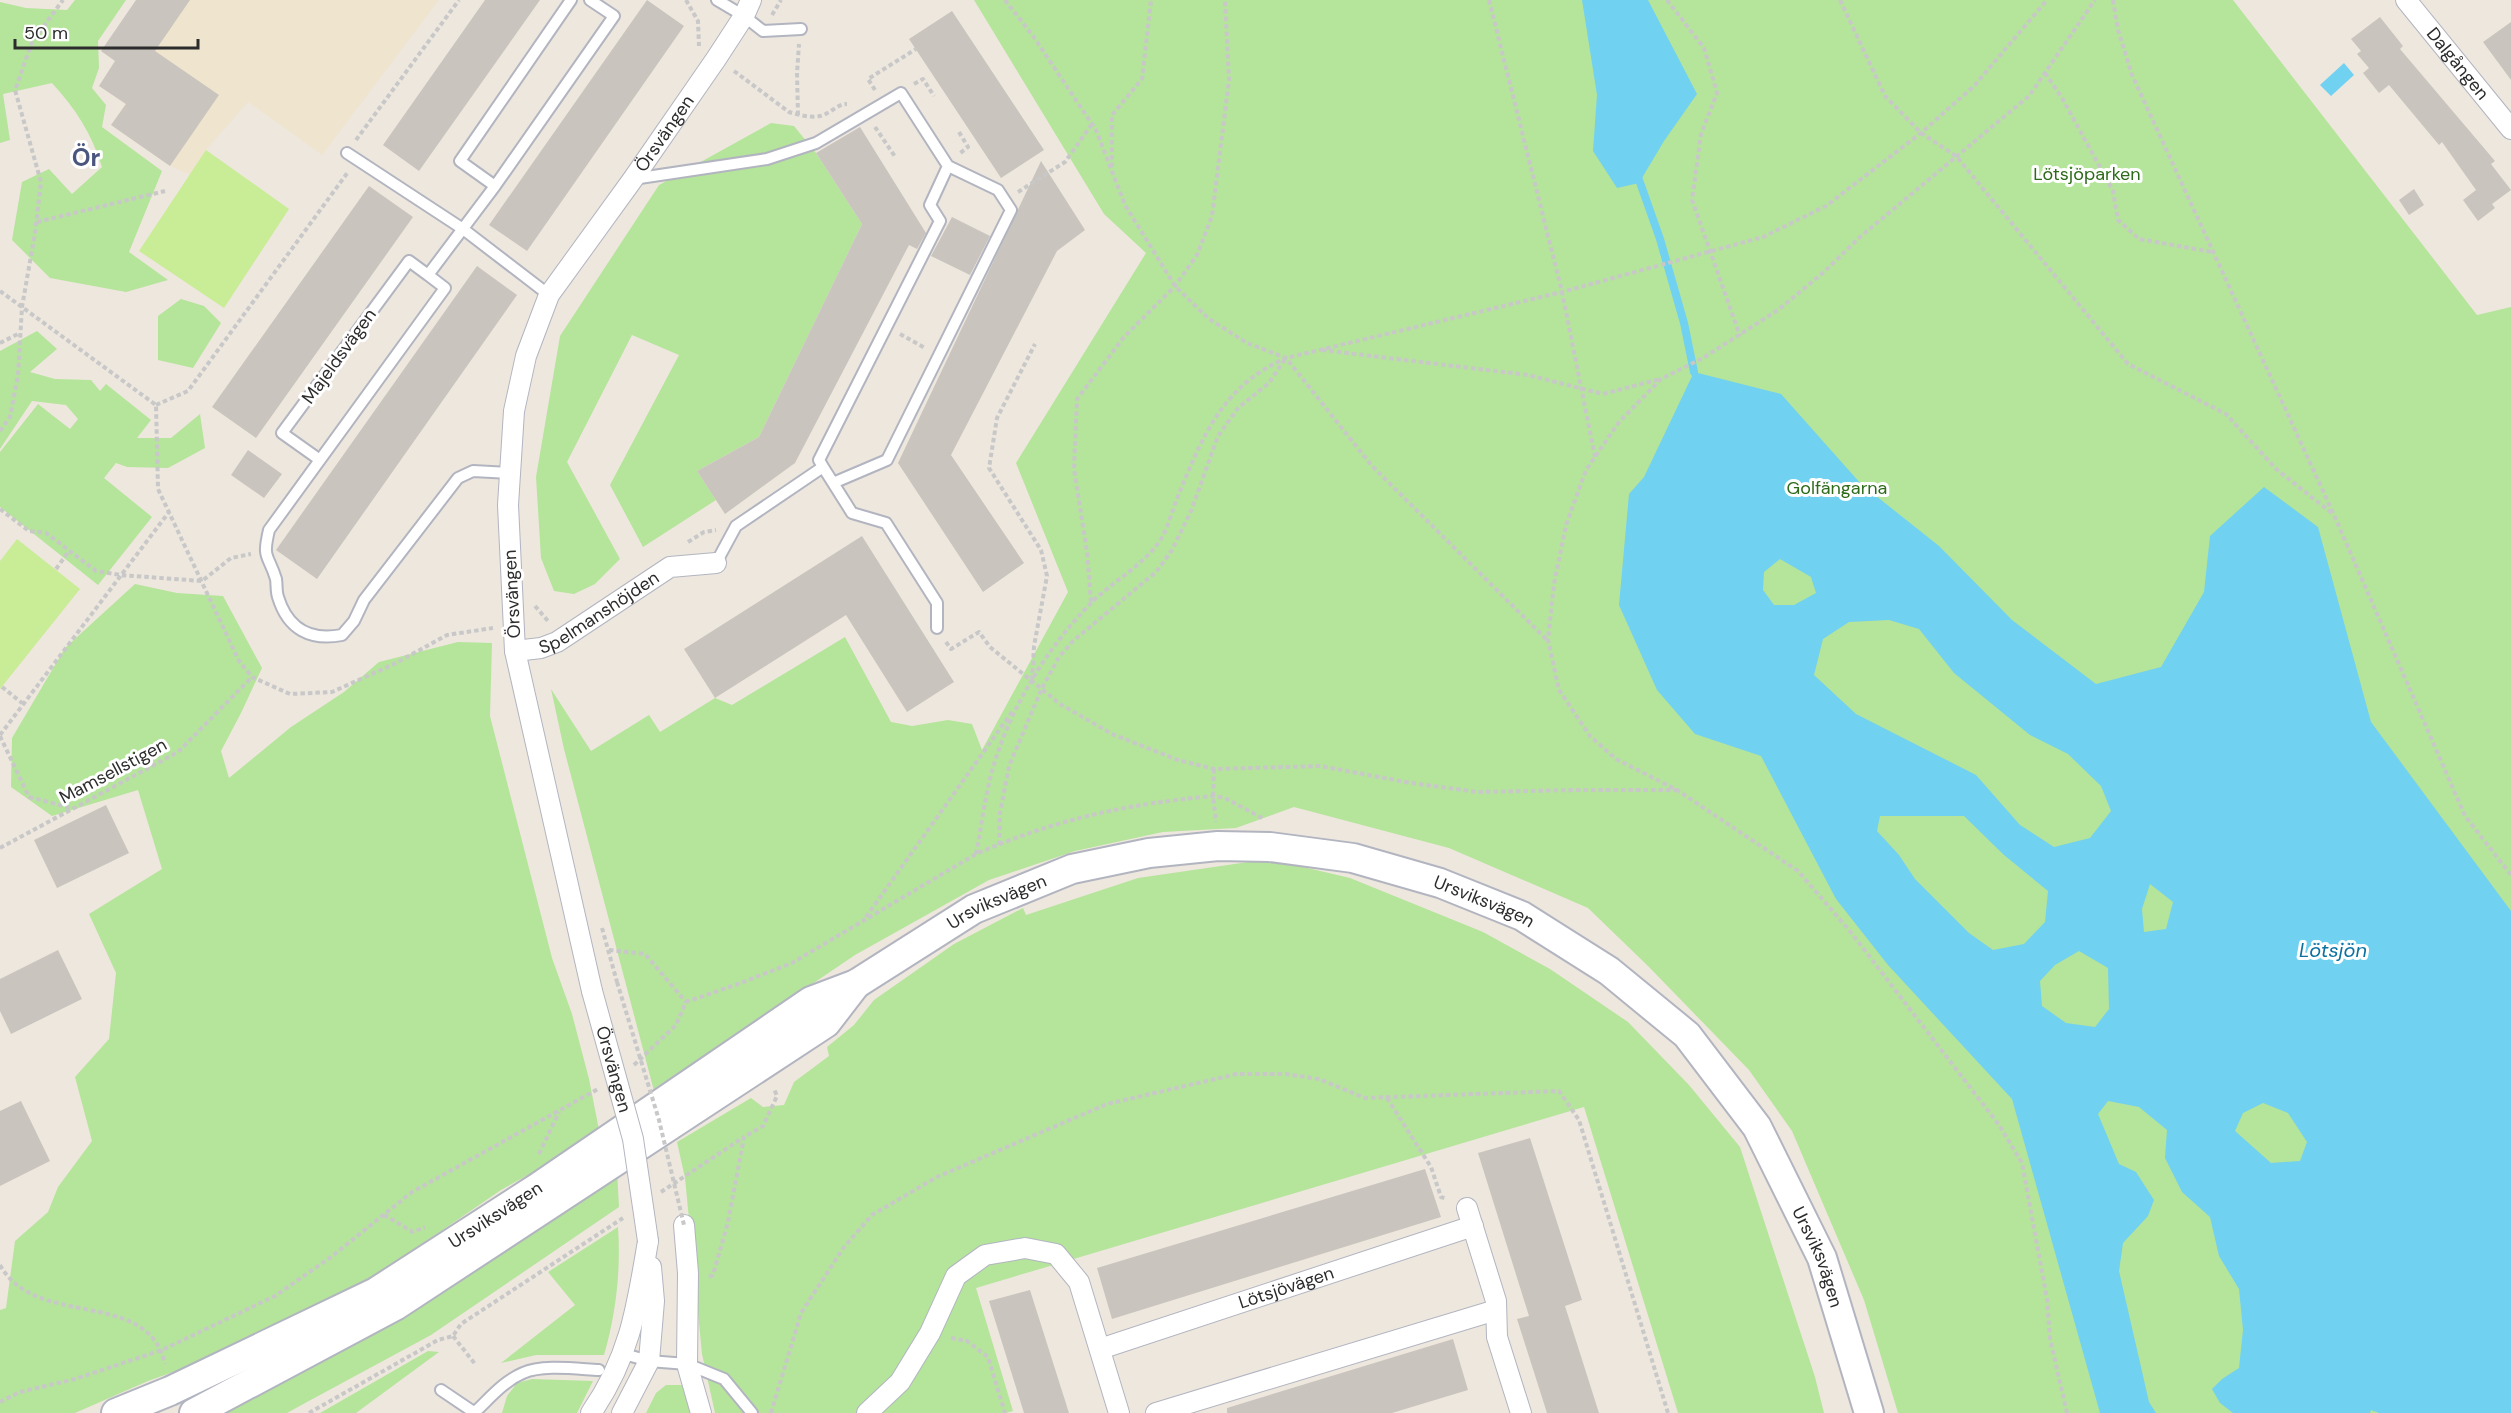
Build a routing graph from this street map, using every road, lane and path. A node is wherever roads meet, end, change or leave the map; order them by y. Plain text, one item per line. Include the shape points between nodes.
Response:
1 (63, 0) edge
2 (459, 0) edge
3 (571, 0) edge
4 (590, 0) edge
5 (686, 0) edge
6 (717, 0) edge
7 (781, 0) edge
8 (1005, 0) edge
9 (1151, 0) edge
10 (1489, 0) edge
11 (1667, 0) edge
12 (1840, 0) edge
13 (2047, 0) edge
14 (2095, 0) edge
15 (2113, 0) edge
16 (2406, 0) edge
17 (1224, 1) edge
18 (748, 8) edge
19 (801, 29) joint
20 (763, 31) junction
21 (916, 49) dead end
22 (716, 59) junction
23 (738, 62) dead end
24 (2045, 72) junction
25 (883, 104) junction
26 (798, 115) junction
27 (863, 116) junction
28 (1092, 124) junction
29 (2511, 129) edge
30 (1922, 133) junction
31 (347, 153) joint
32 (1956, 156) junction
33 (896, 158) dead end
34 (357, 159) junction
35 (948, 166) junction
36 (1112, 171) junction
37 (633, 179) junction
38 (495, 186) junction
39 (165, 191) dead end
40 (1005, 201) junction
41 (37, 222) junction
42 (463, 229) junction
43 (1709, 252) junction
44 (2213, 252) junction
45 (428, 275) junction
46 (1176, 286) junction
47 (0, 291) edge
48 (1562, 292) junction
49 (549, 295) junction
50 (22, 307) junction
51 (886, 327) junction
52 (21, 333) junction
53 (1740, 336) junction
54 (0, 343) edge
55 (1035, 344) dead end
56 (1318, 350) junction
57 (939, 356) junction
58 (1286, 358) junction
59 (1661, 379) junction
60 (1581, 388) junction
61 (156, 405) junction
62 (0, 430) edge
63 (1595, 457) junction
64 (320, 460) junction
65 (824, 468) junction
66 (510, 473) junction
67 (833, 483) junction
68 (0, 509) edge
69 (169, 512) junction
70 (2334, 515) junction
71 (736, 526) junction
72 (684, 544) dead end
73 (69, 551) junction
74 (264, 552) junction
75 (716, 562) joint
76 (56, 569) dead end
77 (120, 575) junction
78 (202, 581) junction
79 (1091, 603) junction
80 (533, 604) dead end
81 (552, 622) dead end
82 (512, 624) junction
83 (937, 628) dead end
84 (1548, 640) junction
85 (951, 649) dead end
86 (515, 651) junction
87 (252, 676) junction
88 (1032, 681) junction
89 (2, 687) dead end
90 (1042, 688) junction
91 (22, 703) junction
92 (1012, 712) dead end
93 (0, 735) edge
94 (1214, 769) junction
95 (1677, 790) junction
96 (1213, 796) junction
97 (72, 808) junction
98 (1274, 824) dead end
99 (999, 844) junction
100 (1218, 846) junction
101 (0, 848) edge
102 (976, 855) junction
103 (2511, 875) edge
104 (865, 919) junction
105 (609, 950) dead end
106 (617, 982) dead end
107 (856, 984) junction
108 (686, 1002) junction
109 (624, 1071) dead end
110 (771, 1082) dead end
111 (605, 1084) dead end
112 (1387, 1098) junction
113 (560, 1110) junction
114 (744, 1137) junction
115 (536, 1160) dead end
116 (655, 1196) dead end
117 (1441, 1197) dead end
118 (384, 1215) junction
119 (626, 1216) dead end
120 (434, 1222) dead end
121 (684, 1225) joint
122 (648, 1241) junction
123 (0, 1265) edge
124 (688, 1290) junction
125 (1496, 1310) junction
126 (930, 1334) junction
127 (453, 1336) junction
128 (1100, 1349) junction
129 (162, 1350) junction
130 (624, 1354) junction
131 (649, 1361) junction
132 (475, 1364) dead end
133 (687, 1364) junction
134 (599, 1370) dead end
135 (441, 1390) dead end
136 (0, 1402) edge
137 (475, 1412) edge
138 (120, 1413) edge
139 (194, 1413) edge
140 (309, 1413) edge
141 (591, 1413) edge
142 (622, 1413) edge
143 (701, 1413) edge
144 (752, 1413) edge
145 (771, 1413) edge
146 (867, 1413) edge
147 (1005, 1413) edge
148 (1119, 1413) edge
149 (1156, 1413) edge
150 (1521, 1413) edge
151 (1668, 1413) edge
152 (1869, 1413) edge
153 (2067, 1413) edge

1 - 41 path via 32,42 15,90 41,182
2 - 31 path
3 - 38 lane via 460,161
4 - 38 lane via 614,16
5 - 22 path via 698,21 698,46
6 - 18 lane
7 - 20 path
8 - 28 path via 1034,36
9 - 36 path via 1142,79 1112,115
10 - 48 path
11 - 43 path via 1704,48 1717,93 1701,134 1692,200
12 - 30 path via 1885,96
13 - 30 path via 1974,86
14 - 24 path
15 - 44 path via 2132,75
16 - 29 street, Dalgången
17 - 46 path via 1229,80 1212,216 1197,255
18 - 20 lane
18 - 22 street, Örsvängen
19 - 20 lane
19 - 26 path
21 - 25 path via 868,79
22 - 37 street, Örsvängen
23 - 26 path via 732,70
24 - 32 path via 2029,96
24 - 44 path via 2113,191 2118,220 2139,239
25 - 27 lane
25 - 35 lane via 901,93
26 - 27 path via 820,116 843,104
27 - 33 path
27 - 37 lane via 816,143 767,159
28 - 36 path
28 - 40 path via 1065,162
30 - 32 path
30 - 43 path via 1826,206 1763,237
31 - 34 lane
32 - 53 path via 1824,272
32 - 70 path via 2128,364 2226,414 2276,469
34 - 42 lane
34 - 61 path via 188,391
35 - 40 lane via 998,190
35 - 51 lane via 930,205 940,221
36 - 46 path via 1125,205
37 - 49 street, Örsvängen
38 - 42 lane
39 - 41 path
40 - 57 lane via 1011,210
41 - 50 path
42 - 45 lane
42 - 49 lane
43 - 48 path
43 - 53 path
44 - 70 path
45 - 64 lane via 445,288
45 - 64 lane, Majeldsvägen via 409,261 282,433
46 - 58 path via 1209,320 1247,343
46 - 79 path via 1124,337 1077,399 1074,469
47 - 50 path
48 - 56 path
48 - 60 path
49 - 66 street, Örsvängen via 526,356 514,411
50 - 52 path
50 - 61 path
51 - 57 path
51 - 65 lane via 819,460
52 - 54 path
52 - 62 path via 10,417
53 - 59 path
55 - 88 path via 997,418 989,468 1041,550 1047,576
56 - 58 path
56 - 60 path via 1528,375
57 - 67 lane via 887,460
58 - 79 path via 1263,368 1233,393 1212,420 1195,454 1159,542
58 - 84 path via 1372,466
58 - 90 path via 1269,383 1238,408 1218,436 1191,511 1156,572 1073,641
59 - 60 path via 1603,394
59 - 63 path via 1619,422
60 - 63 path
61 - 69 path via 158,489
63 - 84 path via 1586,470 1566,525
64 - 74 lane via 269,530
65 - 67 lane
65 - 71 lane
66 - 74 lane via 473,471 458,478 364,600 342,635 313,637 298,630 278,598 276,580
66 - 82 street, Örsvängen via 507,505
67 - 83 lane via 852,513 886,523 937,603
68 - 73 path via 29,531 46,533
69 - 77 path
69 - 78 path
70 - 103 path via 2465,816
71 - 72 path via 704,532
71 - 75 lane
73 - 76 path
73 - 77 path via 96,571
74 - 78 path via 231,558
75 - 86 street, Spelmanshöjden via 670,567 557,642
77 - 78 path
77 - 91 path
78 - 87 path via 239,661
79 - 88 path
80 - 81 path via 545,620
82 - 86 street, Örsvängen
82 - 87 path via 447,635 332,692 290,694
84 - 95 path via 1560,690 1590,736 1616,759
85 - 88 path via 980,632 990,647
86 - 122 street, Örsvängen, bridge via 592,991 633,1139
87 - 97 path, Mamsellstigen via 178,752
88 - 90 path
88 - 102 path via 1004,735 990,778
89 - 91 path
90 - 94 path via 1060,704 1112,734 1178,760
90 - 99 path via 1009,766
91 - 93 path
92 - 104 path
93 - 97 path via 29,797
94 - 95 path via 1320,766 1478,792
94 - 96 path
95 - 153 path via 1798,872 1849,930 1999,1125 2022,1163 2047,1299 2050,1339
96 - 98 path via 1225,798
96 - 99 path via 1126,806 1048,826
96 - 100 path
97 - 101 path, Mamsellstigen
99 - 102 path
100 - 107 street, Ursviksvägen via 1149,853 1072,869 974,909
100 - 152 street, Ursviksvägen via 1270,847 1353,858 1440,883 1522,916 1609,971 1687,1035 1757,1127 1822,1258
102 - 104 path
104 - 108 path via 792,963
105 - 108 path via 645,954
106 - 121 path, bridge via 659,1120
107 - 138 street, Ursviksvägen via 811,1000 537,1188 376,1292
107 - 139 street, Ursviksvägen via 826,1023 550,1207 395,1306
108 - 109 path via 676,1025 643,1059
110 - 114 path via 777,1096 763,1126
111 - 113 path
112 - 117 path via 1431,1167
112 - 145 path via 1365,1098 1319,1079 1237,1074 1107,1104 937,1177 872,1215 843,1247 801,1313
112 - 151 path via 1559,1091 1579,1120
113 - 115 path
113 - 118 path via 412,1192
114 - 116 path
114 - 124 path via 728,1222 713,1275
118 - 120 path via 413,1232
118 - 129 path via 275,1296
119 - 127 path via 461,1324
121 - 124 street
122 - 130 street, Örsvängen via 638,1304
122 - 131 street, Örsvängen via 654,1301
123 - 129 path via 6,1275 33,1296 121,1318 149,1333
124 - 133 street
125 - 128 street, Lötsjövägen via 1470,1217
125 - 149 street
125 - 150 street, Lötsjövägen via 1497,1337
126 - 128 street via 956,1276 985,1256 1025,1248 1056,1254 1079,1282
126 - 146 street via 900,1382
126 - 147 path via 967,1341 988,1358
127 - 132 path
127 - 140 path via 438,1340
128 - 148 street
129 - 136 path via 75,1380 20,1392
130 - 131 lane
130 - 141 street, Örsvängen
131 - 133 lane
131 - 142 street, Örsvängen
133 - 143 street
133 - 144 lane via 724,1379
134 - 137 lane via 524,1372 502,1386
135 - 137 lane

